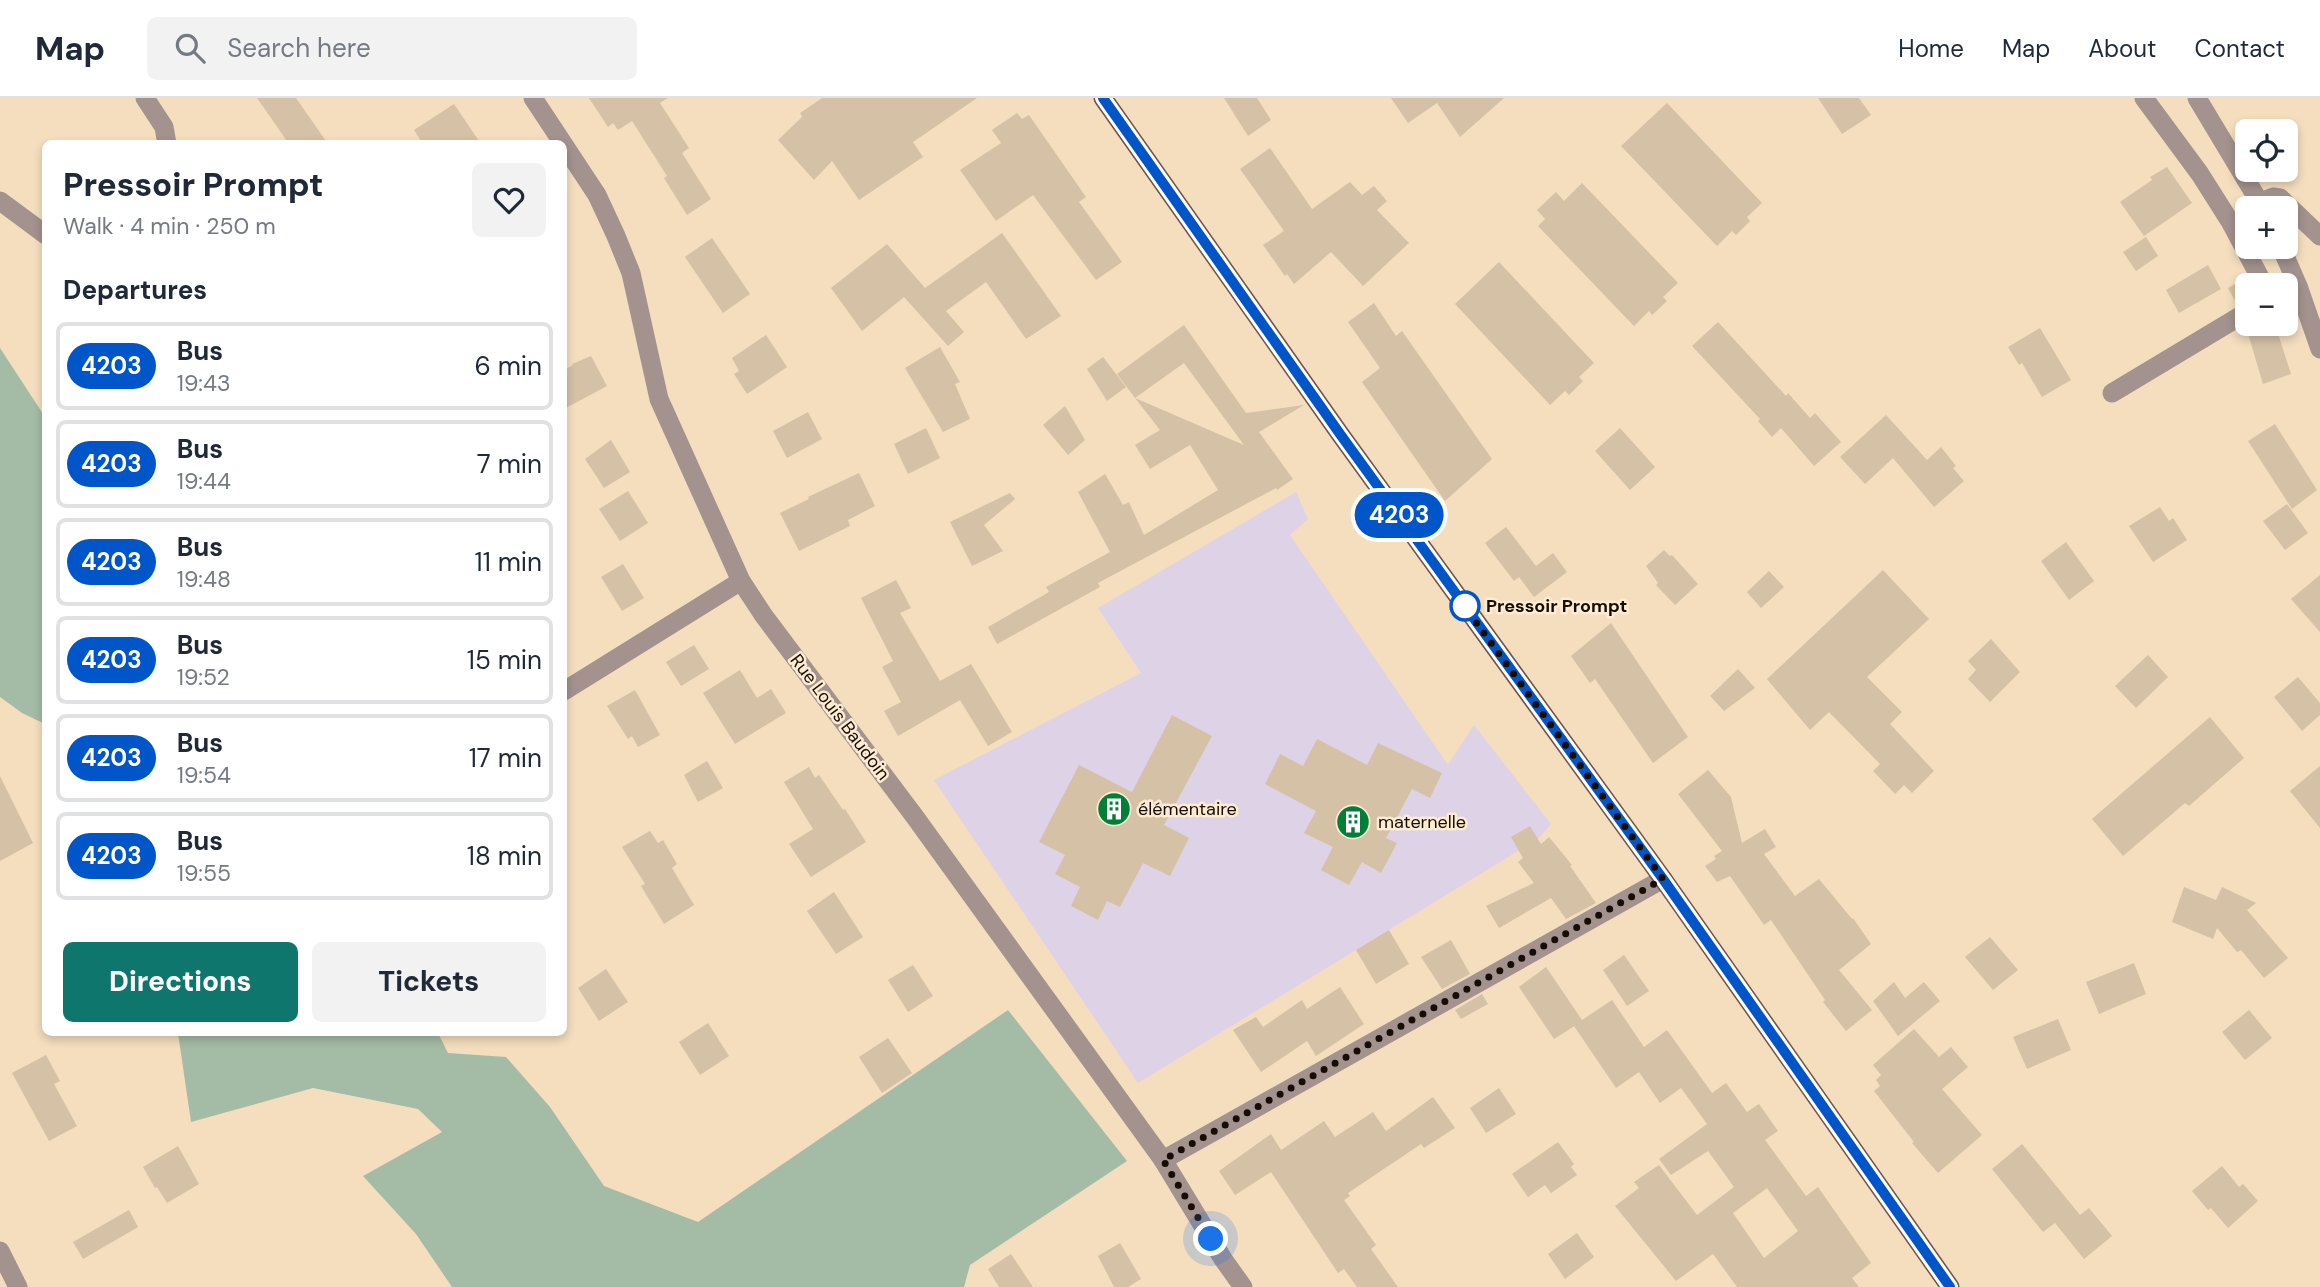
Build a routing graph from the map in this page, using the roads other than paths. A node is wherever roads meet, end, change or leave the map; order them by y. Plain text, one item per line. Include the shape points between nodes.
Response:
1 (145, 98) edge
2 (533, 98) edge
3 (1103, 98) edge
4 (2144, 98) edge
5 (2197, 98) edge
6 (166, 140) edge
7 (561, 140) edge
8 (567, 150) edge
9 (2257, 196) edge
10 (0, 201) edge
11 (2298, 215) edge
12 (42, 232) edge
13 (2320, 236) edge
14 (2258, 273) edge
15 (2298, 302) edge
16 (2235, 319) edge
17 (2320, 349) edge
18 (2112, 393) dead end
19 (741, 580) junction
20 (567, 689) edge
21 (1663, 879) junction
22 (1163, 1160) junction
23 (0, 1251) edge
24 (18, 1287) edge
25 (1243, 1287) edge
26 (1950, 1287) edge

1 - 6 street via 164,127
2 - 7 street, Rue Louis Baudoin
3 - 21 main road
4 - 14 street via 2200,174
5 - 9 street
8 - 19 street, Rue Louis Baudoin via 597,195 616,236 631,274 659,399
10 - 12 street
11 - 13 street
15 - 17 street
16 - 18 street
19 - 20 street
19 - 22 street, Rue Louis Baudoin
21 - 22 street
21 - 26 main road
22 - 25 street, Rue Louis Baudoin
23 - 24 street

